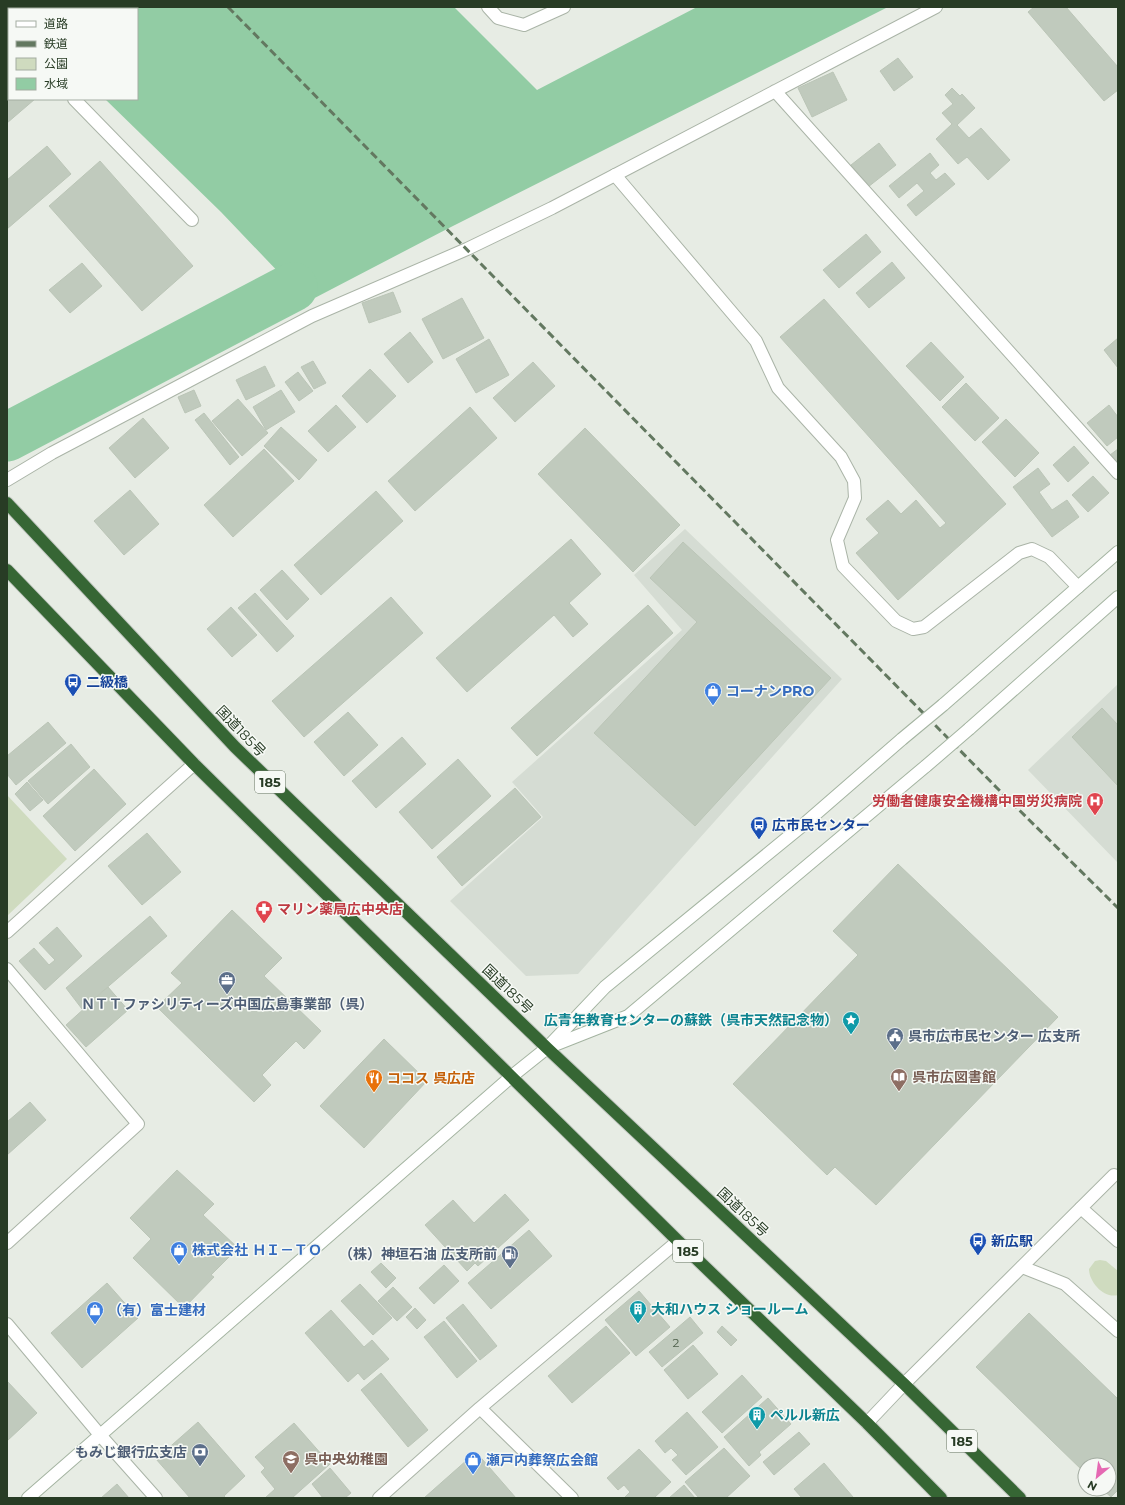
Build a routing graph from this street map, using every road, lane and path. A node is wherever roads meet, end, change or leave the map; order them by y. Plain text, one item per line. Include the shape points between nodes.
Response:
1 (488, 7) edge
2 (564, 7) edge
3 (936, 7) edge
4 (775, 91) junction
5 (75, 100) edge
6 (615, 175) junction
7 (192, 220) dead end
8 (1118, 473) edge
9 (7, 480) edge
10 (7, 503) edge
11 (1118, 552) edge
12 (7, 570) edge
13 (1078, 587) junction
14 (1118, 598) edge
15 (194, 764) junction
16 (7, 932) edge
17 (7, 969) edge
18 (547, 1048) junction
19 (512, 1076) junction
20 (1117, 1174) edge
21 (1081, 1208) junction
22 (678, 1241) junction
23 (1118, 1241) edge
24 (7, 1243) edge
25 (1022, 1267) junction
26 (7, 1324) edge
27 (1118, 1331) edge
28 (904, 1384) junction
29 (480, 1408) junction
30 (867, 1424) junction
31 (100, 1435) junction
32 (28, 1498) edge
33 (156, 1498) edge
34 (379, 1498) edge
35 (572, 1498) edge
36 (940, 1498) edge
37 (1020, 1498) edge

1 - 2 street via 498,18 524,25
3 - 4 street
4 - 6 street
4 - 8 street
5 - 7 street
6 - 9 street via 467,249 312,316 52,453
6 - 13 street via 756,341 778,388 841,457 854,481 855,498 837,540 843,566 896,621 913,629 924,627 1019,553 1032,549 1049,557
10 - 18 highway, 国道185号 / 185 via 235,747
11 - 13 street
12 - 15 highway, 185
13 - 18 street, bridge via 803,825 605,987
14 - 18 street, bridge via 926,766 628,1016
15 - 16 street
15 - 19 highway, 185
17 - 24 street via 138,1124
18 - 19 street
18 - 28 highway, 国道185号 / 185
19 - 22 highway, 185
19 - 31 street
20 - 21 street
21 - 23 street
21 - 25 street
22 - 29 street
22 - 30 highway, 185
25 - 27 street via 1065,1284
25 - 28 street
26 - 31 street
28 - 30 street
28 - 37 highway, 国道185号 / 185
29 - 34 street
29 - 35 street
30 - 36 highway, 185
31 - 32 street
31 - 33 street

